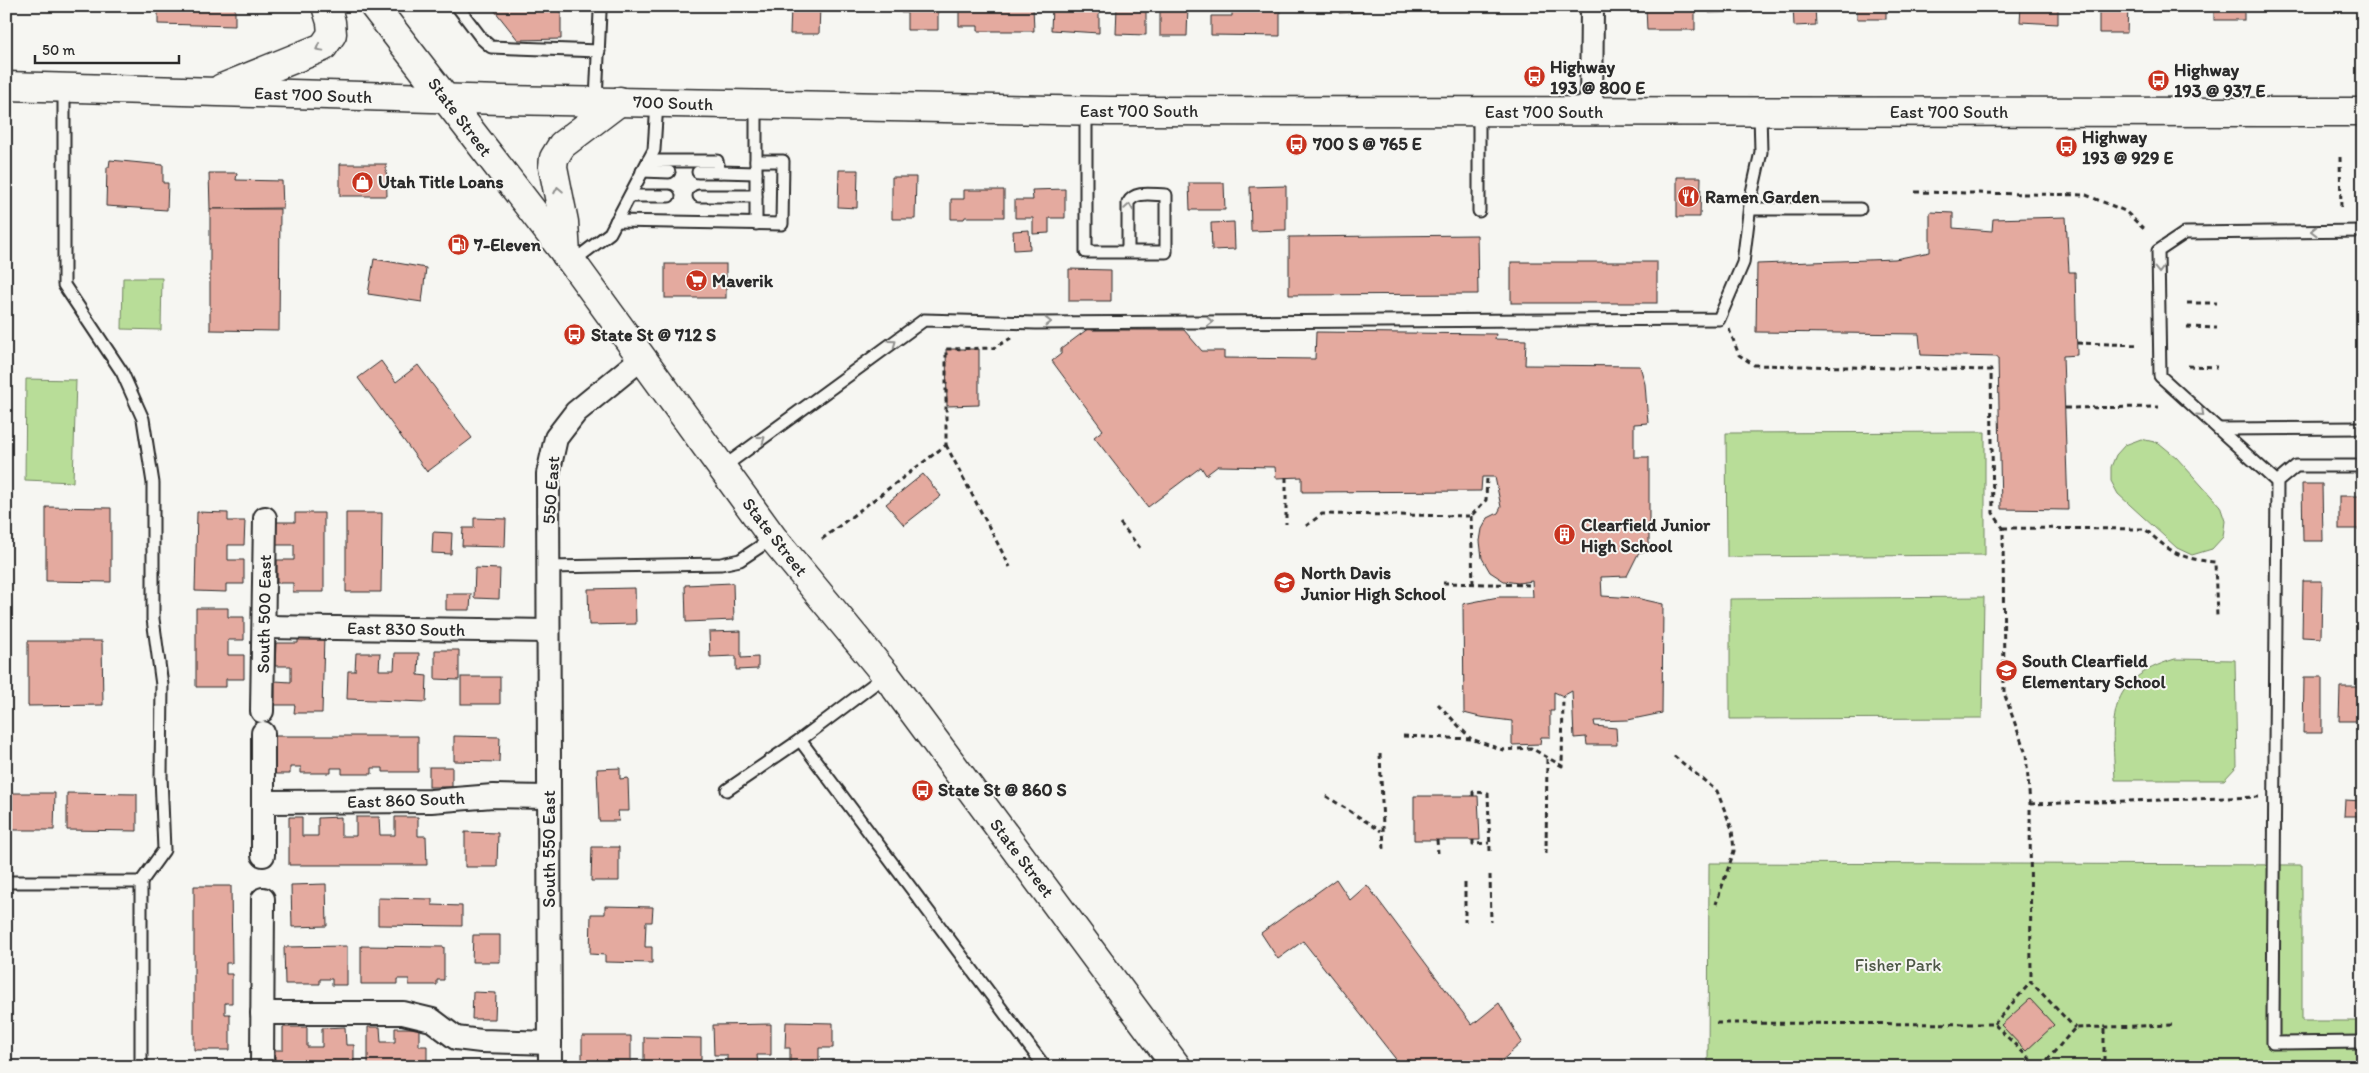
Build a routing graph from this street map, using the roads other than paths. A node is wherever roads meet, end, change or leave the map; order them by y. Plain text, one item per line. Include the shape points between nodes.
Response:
1 (326, 6) edge
2 (374, 6) edge
3 (457, 6) edge
4 (1592, 6) edge
5 (600, 12) dead end
6 (598, 51) junction
7 (6, 86) edge
8 (64, 88) junction
9 (212, 92) junction
10 (446, 98) junction
11 (608, 101) junction
12 (657, 103) junction
13 (726, 104) joint
14 (756, 105) junction
15 (1086, 111) junction
16 (1591, 112) junction
17 (1760, 112) junction
18 (2363, 112) edge
19 (1479, 113) junction
20 (648, 160) junction
21 (756, 167) junction
22 (642, 171) junction
23 (669, 172) dead end
24 (698, 172) dead end
25 (720, 172) junction
26 (630, 196) junction
27 (669, 196) dead end
28 (699, 196) dead end
29 (756, 196) junction
30 (1750, 209) junction
31 (1860, 209) dead end
32 (1479, 211) dead end
33 (616, 221) junction
34 (756, 224) junction
35 (557, 228) junction
36 (2363, 230) edge
37 (1128, 252) junction
38 (569, 259) junction
39 (642, 358) junction
40 (2363, 428) edge
41 (2219, 429) junction
42 (2363, 466) edge
43 (722, 468) junction
44 (2277, 482) junction
45 (265, 518) dead end
46 (773, 538) junction
47 (548, 567) junction
48 (264, 627) junction
49 (548, 631) junction
50 (886, 675) junction
51 (800, 740) junction
52 (727, 790) dead end
53 (549, 797) junction
54 (263, 802) junction
55 (263, 855) dead end
56 (6, 882) edge
57 (141, 882) junction
58 (263, 899) dead end
59 (262, 1013) junction
60 (2363, 1042) edge
61 (550, 1043) junction
62 (141, 1067) edge
63 (262, 1067) edge
64 (550, 1067) edge
65 (1045, 1067) edge
66 (1177, 1067) edge

1 -> 9 main road via 332,34 323,47
2 - 10 main road, State Street
3 - 6 lane via 491,47
4 - 16 street
5 - 6 lane
6 - 11 lane
7 - 8 main road, East 700 South
8 - 9 main road, East 700 South
8 - 57 lane via 64,285 125,380 143,419 153,483 153,619 162,685 164,850
9 - 10 main road, East 700 South
10 - 11 main road, East 700 South
10 - 35 main road, State Street
11 - 12 main road, 700 South
35 -> 11 main road via 553,167 556,153
12 - 13 main road, 700 South
12 - 20 lane via 654,150
13 - 14 main road, East 700 South
14 - 15 main road, East 700 South
14 - 21 lane
15 - 19 main road, East 700 South
15 - 37 lane via 1086,252
16 - 17 main road, East 700 South
16 - 19 main road, East 700 South
17 - 18 main road, East 700 South
17 - 30 lane via 1761,152
19 - 32 lane
20 - 22 lane
20 - 25 lane via 718,160
21 - 25 lane
21 - 29 lane
21 - 34 lane via 783,161 782,224
22 - 23 lane
22 - 26 lane
24 - 25 lane
26 - 27 lane
26 - 33 lane
28 - 29 lane
29 - 34 lane
30 - 31 lane
43 -> 30 lane via 924,320 1720,319 1743,263
33 - 34 lane
33 - 38 lane via 610,233
35 - 38 main road
36 -> 41 lane via 2184,233 2158,251 2160,376
37 -> 37 lane via 1128,203 1131,198 1135,195 1166,194 1166,252
38 - 39 main road, State Street
39 - 43 main road, State Street
39 - 47 street, 550 East via 576,412 556,438 548,474
40 - 41 lane
41 - 44 lane
42 - 44 lane via 2296,466
43 - 46 main road, State Street
44 - 60 lane via 2273,1043
45 - 48 street, South 500 East
46 - 47 lane via 740,560 721,564
46 - 50 main road, State Street
47 - 49 street, 550 East
48 - 49 street, East 830 South
48 - 54 street, South 500 East
49 - 53 street, South 550 East
50 - 51 lane
50 - 66 main road, State Street
51 - 52 lane
51 - 65 lane
53 - 54 street, East 860 South via 493,796 431,802
53 - 61 street, South 550 East
54 - 55 street, South 500 East
56 - 57 lane
57 - 62 lane
58 - 59 street
59 - 61 street via 403,1013 432,1020 456,1038 481,1042
59 - 63 street
61 - 64 street, South 550 East

